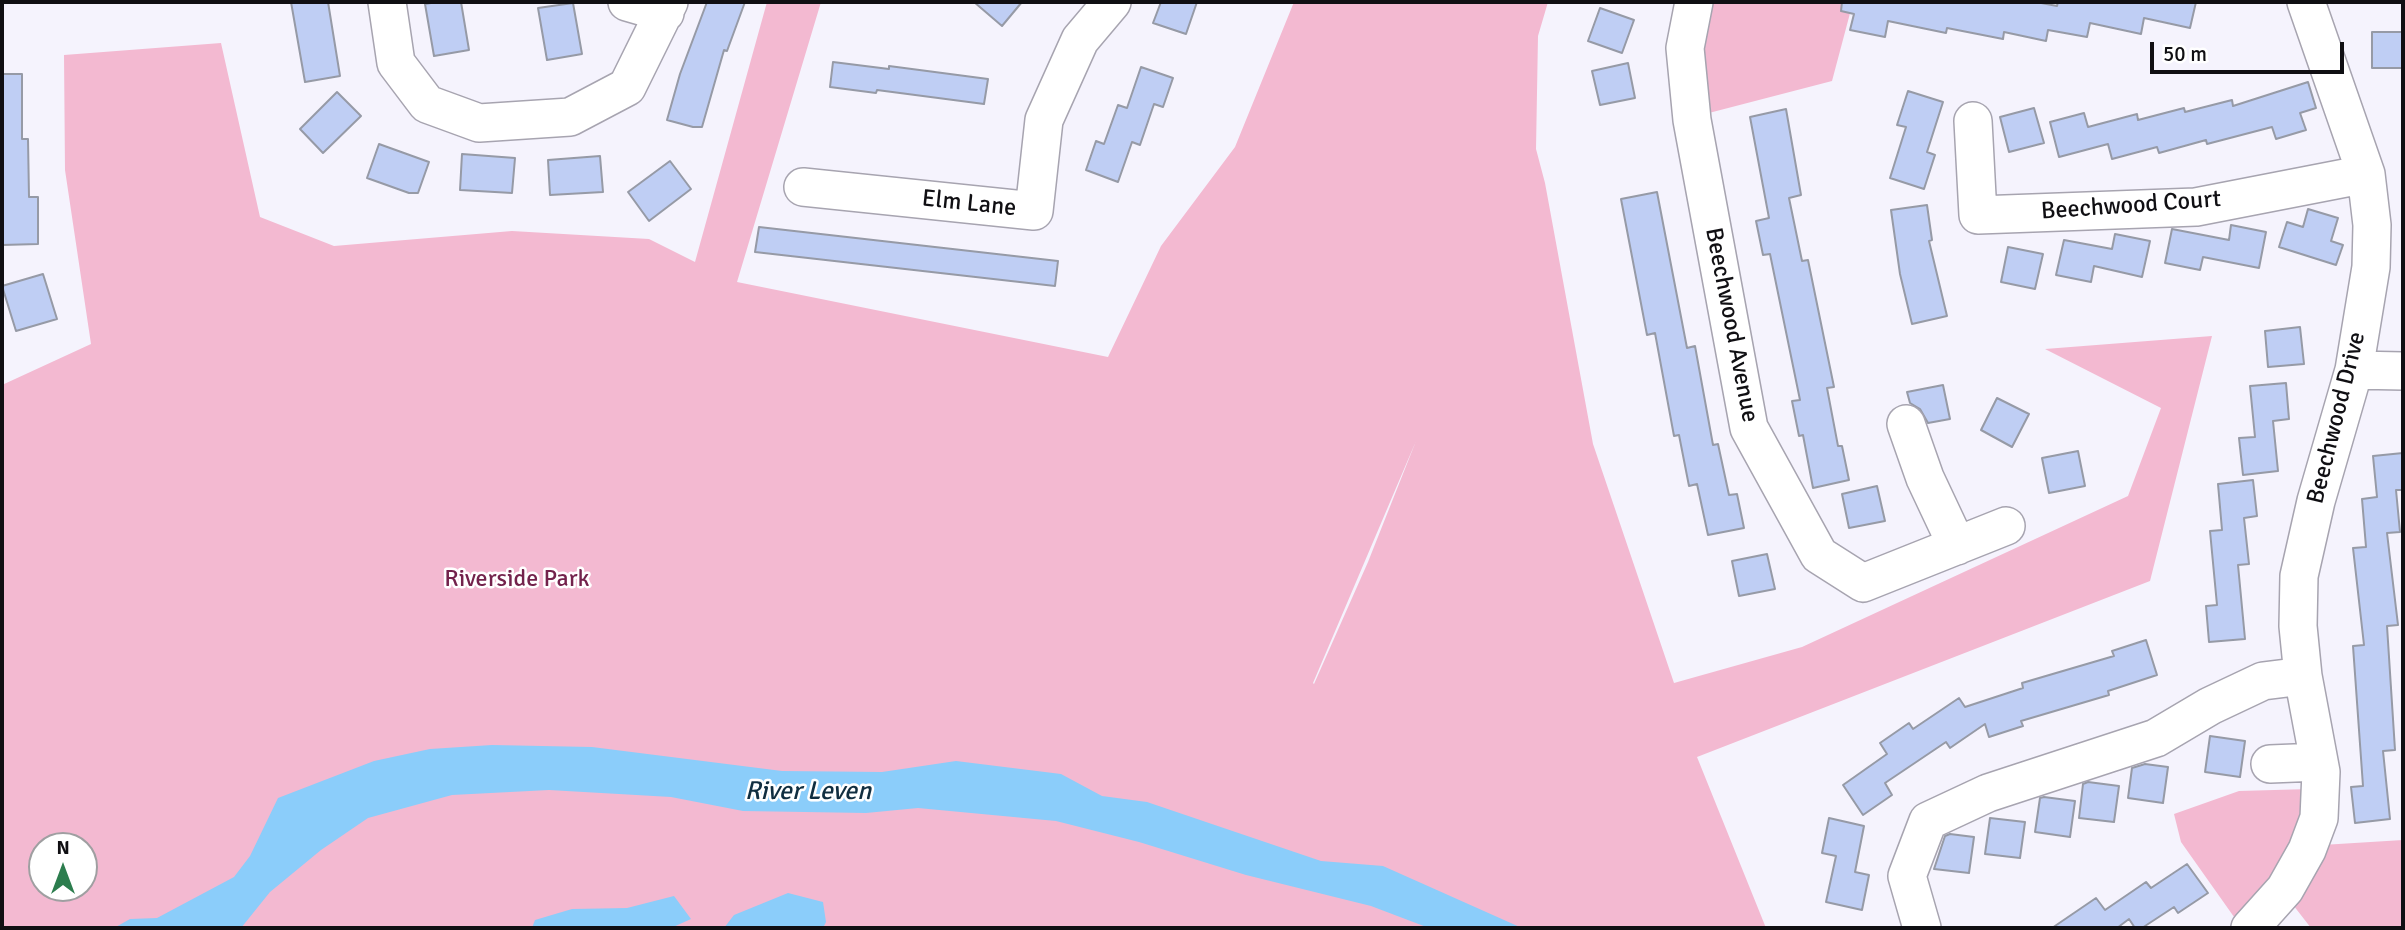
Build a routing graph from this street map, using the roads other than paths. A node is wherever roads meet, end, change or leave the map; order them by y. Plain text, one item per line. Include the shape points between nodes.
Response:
1 (387, 2) edge
2 (627, 2) edge
3 (1112, 2) edge
4 (1694, 2) edge
5 (2306, 2) edge
6 (667, 8) edge
7 (1973, 121) dead end
8 (2366, 174) junction
9 (803, 187) dead end
10 (2354, 370) junction
11 (2403, 371) edge
12 (1906, 424) dead end
13 (2006, 526) dead end
14 (1957, 546) junction
15 (2303, 676) junction
16 (2319, 762) junction
17 (2270, 764) dead end
18 (1922, 928) edge
19 (2250, 928) edge

1 - 6 street via 396,63 419,94 427,104 479,123 570,117 627,87
2 - 6 street
3 - 9 street, Elm Lane via 1080,40 1044,120 1034,211
4 - 14 street, Beechwood Avenue via 1685,48 1692,120 1749,428 1819,555 1863,583
5 - 8 street, Beechwood Drive
7 - 8 street, Beechwood Court via 1978,215 2196,207
8 - 10 street, Beechwood Drive via 2371,267
10 - 11 street
10 - 15 street, Beechwood Drive via 2299,576
12 - 14 street
13 - 14 street, Beechwood Avenue
15 - 16 street, Beechwood Drive
15 - 18 street via 2263,681 2156,738 1988,793 1928,821 1907,876
16 - 17 street
16 - 19 street, Beechwood Drive via 2319,818 2307,850 2285,889

